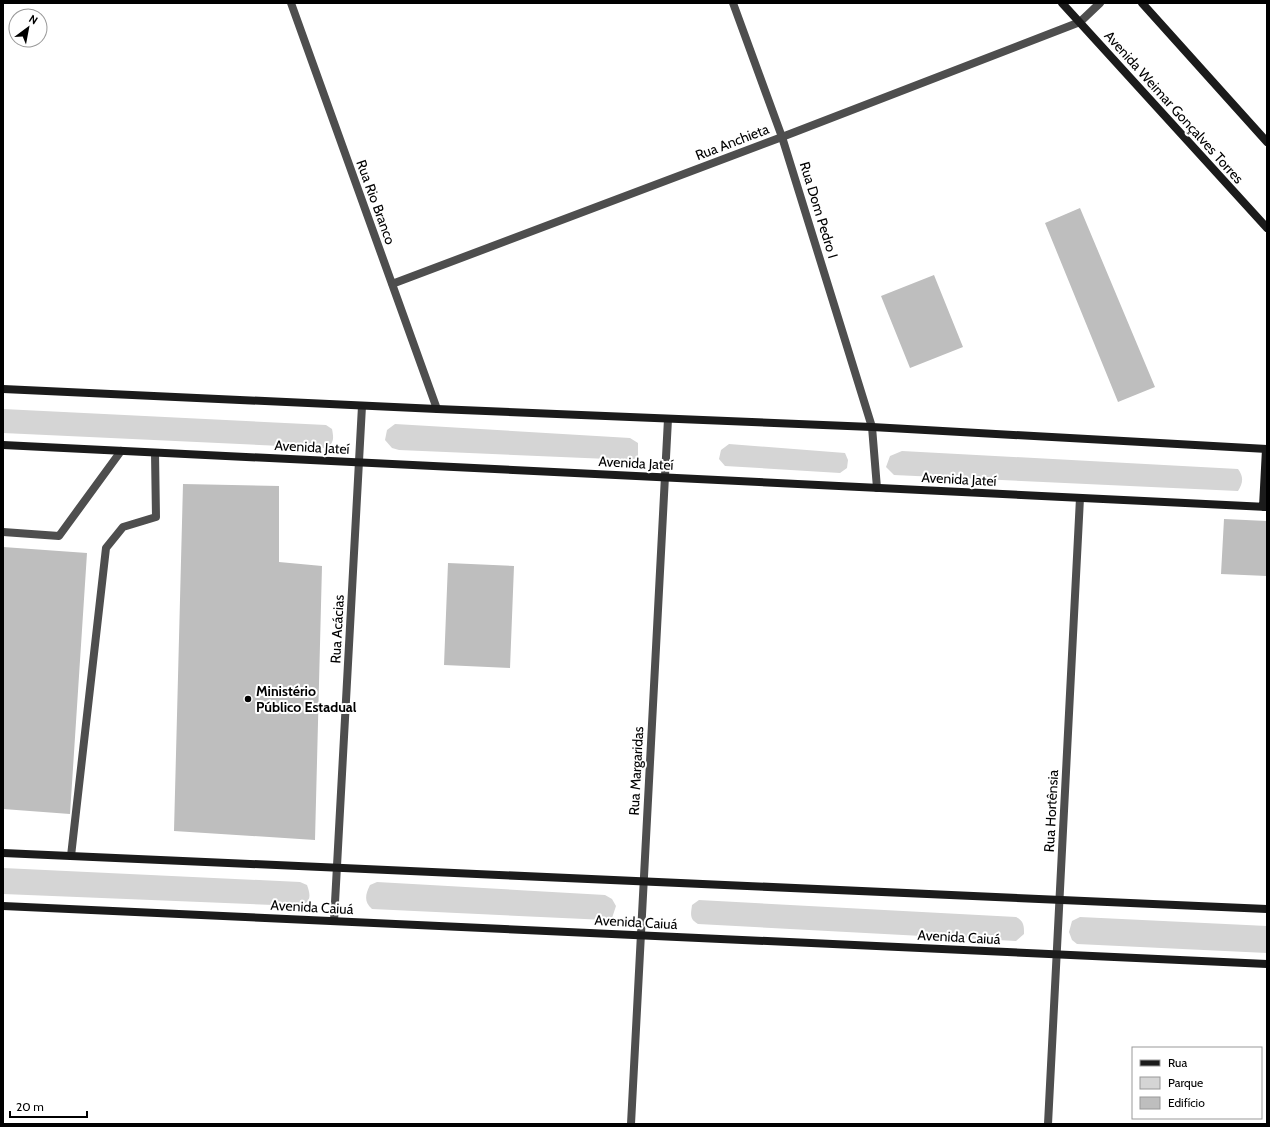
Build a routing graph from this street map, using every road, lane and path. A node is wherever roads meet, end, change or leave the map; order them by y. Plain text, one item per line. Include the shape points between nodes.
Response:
1 (291, 3) edge
2 (733, 3) edge
3 (1062, 3) edge
4 (1100, 3) edge
5 (1142, 3) edge
6 (1080, 22) junction
7 (782, 137) junction
8 (1267, 142) edge
9 (1267, 228) edge
10 (392, 284) junction
11 (3, 389) edge
12 (362, 406) junction
13 (437, 409) junction
14 (668, 420) junction
15 (872, 427) junction
16 (3, 445) edge
17 (1266, 449) edge
18 (121, 451) junction
19 (156, 453) junction
20 (359, 463) junction
21 (665, 478) junction
22 (877, 488) junction
23 (1080, 498) junction
24 (1265, 507) edge
25 (3, 532) edge
26 (3, 853) edge
27 (71, 856) junction
28 (338, 868) junction
29 (644, 882) junction
30 (1060, 900) junction
31 (3, 906) edge
32 (1267, 909) edge
33 (334, 921) junction
34 (641, 935) junction
35 (1057, 954) junction
36 (1267, 964) edge
37 (631, 1124) edge
38 (1048, 1124) edge

1 - 10 street, Rua Rio Branco
2 - 7 street, Rua Dom Pedro I
3 - 6 main road, Avenida Weimar Gonçalves Torres
4 - 6 street
5 - 8 main road
6 - 7 street, Rua Anchieta
6 - 9 main road, Avenida Weimar Gonçalves Torres
7 - 10 street, Rua Anchieta
7 - 15 street, Rua Dom Pedro I
10 - 13 street, Rua Rio Branco
11 - 12 main road
12 - 13 main road
12 - 20 street, Rua Acácias
13 - 14 main road
14 - 15 main road
14 - 21 street, Rua Margaridas
15 - 17 main road
15 - 22 street, Rua Dom Pedro I
16 - 18 main road, Avenida Jateí
17 - 24 main road
18 - 19 main road, Avenida Jateí
18 - 25 street via 59,536
19 - 20 main road, Avenida Jateí
19 - 27 street via 156,517 123,527 106,548
20 - 21 main road, Avenida Jateí
20 - 28 street, Rua Acácias
21 - 22 main road, Avenida Jateí
21 - 29 street, Rua Margaridas
22 - 23 main road, Avenida Jateí
23 - 24 main road, Avenida Jateí
23 - 30 street, Rua Hortênsia
26 - 27 main road
27 - 28 main road
28 - 29 main road
28 - 33 street, Rua Acácias
29 - 30 main road
29 - 34 street, Rua Margaridas
30 - 32 main road
30 - 35 street, Rua Hortênsia
31 - 33 main road, Avenida Caiuá
33 - 34 main road, Avenida Caiuá
34 - 35 main road, Avenida Caiuá
34 - 37 street, Rua Margaridas
35 - 36 main road, Avenida Caiuá
35 - 38 street, Rua Hortênsia

